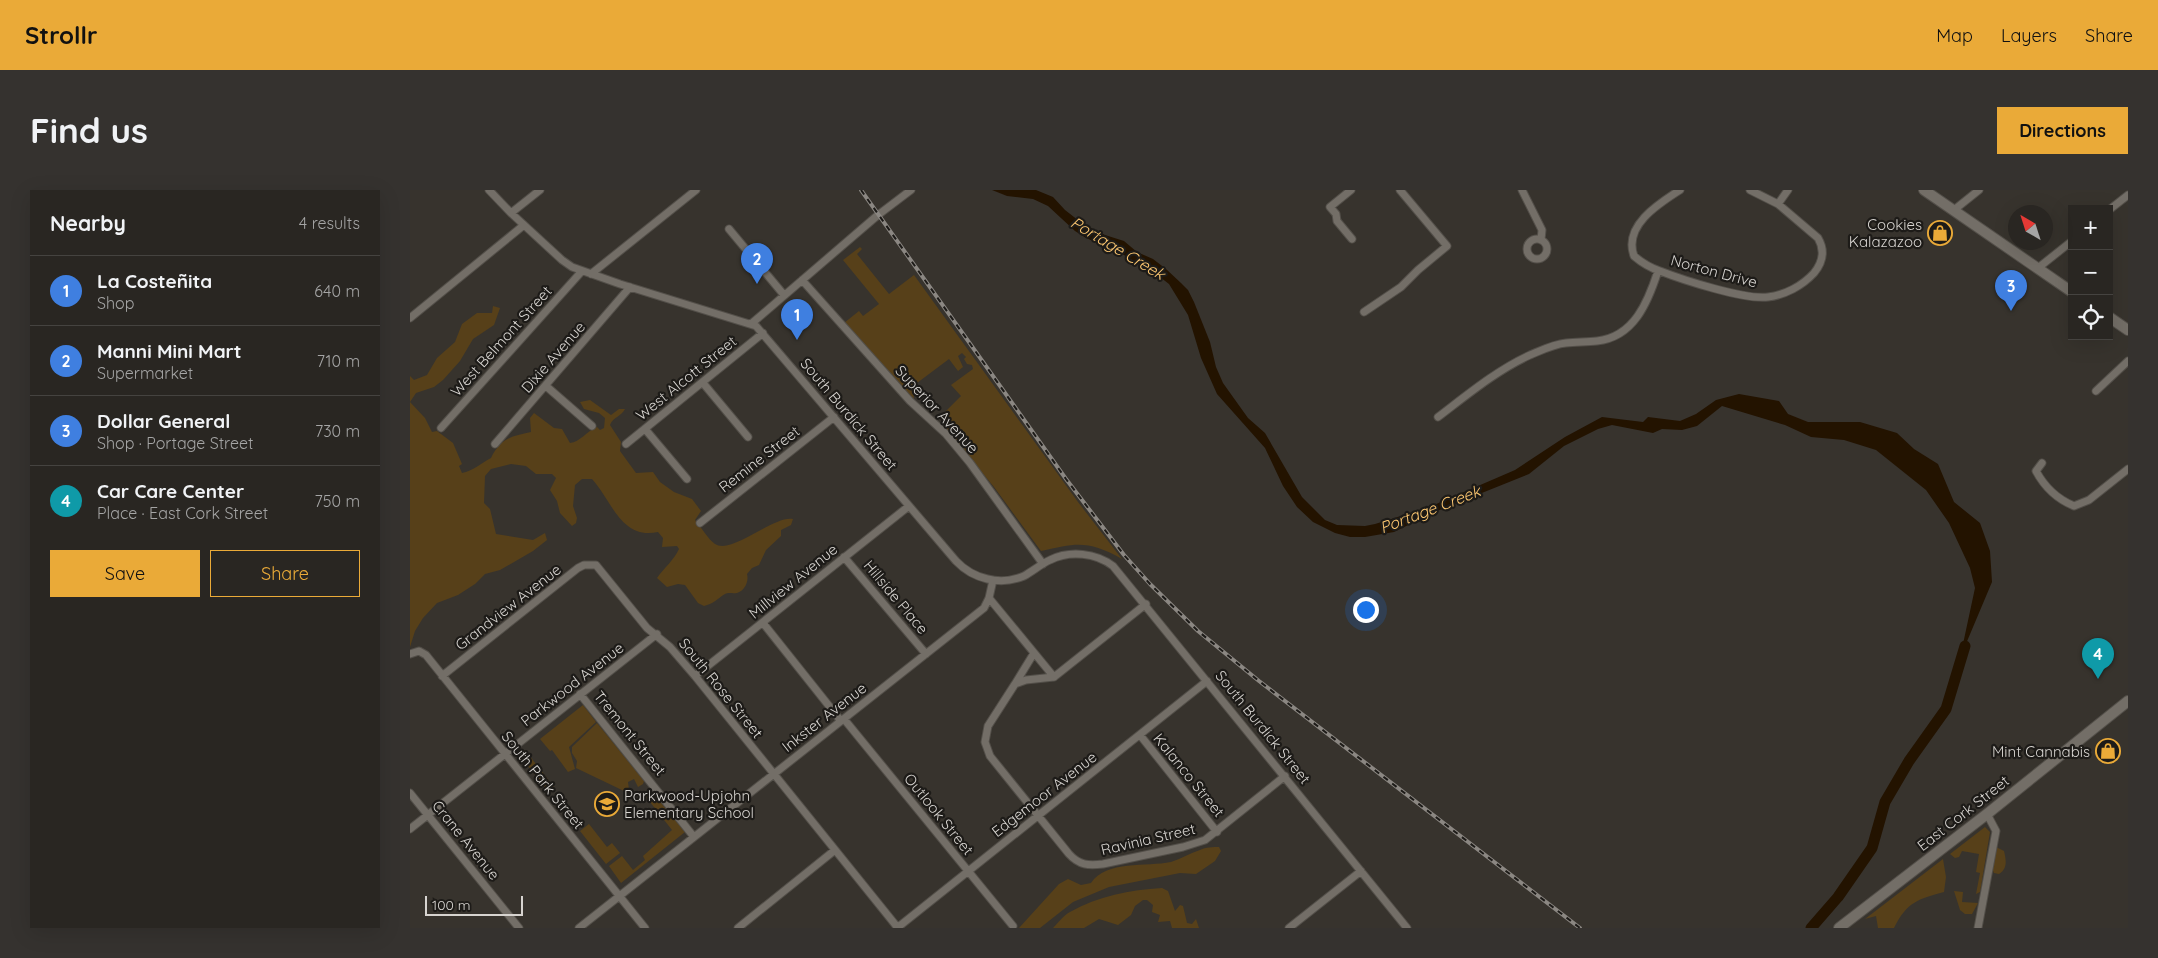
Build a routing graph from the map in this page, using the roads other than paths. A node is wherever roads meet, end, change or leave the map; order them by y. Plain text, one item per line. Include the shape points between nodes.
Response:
1 (489, 190) edge
2 (540, 190) edge
3 (696, 190) edge
4 (911, 190) edge
5 (1351, 190) edge
6 (1400, 190) edge
7 (1522, 190) edge
8 (1680, 190) edge
9 (1750, 190) edge
10 (1788, 190) edge
11 (1924, 190) edge
12 (1979, 190) edge
13 (2128, 195) edge
14 (1778, 204) junction
15 (2113, 207) edge
16 (1954, 210) junction
17 (511, 213) junction
18 (524, 225) junction
19 (730, 229) dead end
20 (1352, 239) dead end
21 (1542, 240) dead end
22 (2068, 244) edge
23 (2038, 268) junction
24 (582, 271) junction
25 (1658, 271) junction
26 (592, 274) junction
27 (802, 280) junction
28 (630, 287) junction
29 (2068, 289) edge
30 (784, 295) junction
31 (1364, 312) dead end
32 (410, 318) edge
33 (2113, 319) edge
34 (751, 324) junction
35 (2126, 326) edge
36 (763, 333) junction
37 (2128, 361) edge
38 (703, 383) junction
39 (546, 386) junction
40 (2096, 390) dead end
41 (1438, 417) dead end
42 (834, 418) junction
43 (592, 426) dead end
44 (441, 428) dead end
45 (645, 429) junction
46 (748, 437) dead end
47 (496, 444) dead end
48 (626, 444) dead end
49 (2042, 463) dead end
50 (2128, 469) edge
51 (687, 479) dead end
52 (909, 506) junction
53 (700, 523) dead end
54 (844, 558) junction
55 (592, 564) joint
56 (1043, 564) junction
57 (993, 580) junction
58 (989, 598) junction
59 (1146, 604) junction
60 (762, 623) junction
61 (656, 634) junction
62 (1034, 653) junction
63 (410, 654) edge
64 (926, 654) junction
65 (442, 676) junction
66 (695, 676) junction
67 (1054, 677) junction
68 (1208, 681) junction
69 (1015, 684) junction
70 (580, 694) junction
71 (2128, 701) edge
72 (843, 720) junction
73 (1140, 735) junction
74 (505, 754) junction
75 (773, 774) junction
76 (1285, 776) junction
77 (410, 793) edge
78 (1987, 814) junction
79 (428, 815) junction
80 (1038, 816) junction
81 (410, 829) edge
82 (1217, 832) junction
83 (694, 837) junction
84 (835, 850) junction
85 (968, 871) junction
86 (1361, 871) junction
87 (619, 897) junction
88 (1013, 926) dead end
89 (519, 928) edge
90 (579, 928) edge
91 (645, 928) edge
92 (738, 928) edge
93 (897, 928) edge
94 (1290, 928) edge
95 (1407, 928) edge
96 (1839, 928) edge
97 (1978, 928) edge

1 - 17 street, South Burdick Street
2 - 17 street
3 - 26 street
4 - 27 street
5 - 20 street via 1330,207
6 - 31 street via 1447,246 1401,287
7 - 21 street via 1542,230
8 - 25 street via 1639,223 1631,239 1634,256
9 - 14 street
10 - 14 street
11 - 16 street
12 - 16 street
13 - 15 street
14 - 25 street, Norton Drive via 1822,244 1819,266 1796,288 1769,297 1752,298
16 - 23 street
17 - 18 street, South Burdick Street
18 - 24 street, South Burdick Street via 562,260
18 - 32 street
19 - 30 street
22 - 23 street
23 - 29 street
24 - 26 street, South Burdick Street
24 - 44 street, West Belmont Street
25 - 41 street via 1646,305 1622,333 1597,341 1565,343 1528,356 1478,386
26 - 28 street, South Burdick Street
27 - 30 street
27 - 56 street, Superior Avenue via 910,401 946,434
28 - 34 street, South Burdick Street
28 - 39 street, Dixie Avenue
30 - 34 street
33 - 35 street
34 - 36 street, South Burdick Street
36 - 38 street, West Alcott Street
36 - 42 street, South Burdick Street
37 - 40 street
38 - 45 street, West Alcott Street
38 - 46 street
39 - 43 street
39 - 47 street, Dixie Avenue
42 - 52 street, South Burdick Street
42 - 53 street, Remine Street
45 - 48 street, West Alcott Street
45 - 51 street
49 - 50 street via 2036,471 2043,483 2074,506 2089,500
52 - 54 street, Millview Avenue
52 - 57 street, South Burdick Street via 962,568
54 - 60 street, Millview Avenue
54 - 64 street, Hillside Place
55 - 61 street, South Rose Street via 599,568 647,628
55 - 65 street, Grandview Avenue via 578,568
56 - 57 street via 1017,578
56 - 59 street, South Burdick Street via 1067,555 1088,555 1104,560
57 - 58 street, Inkster Avenue
58 - 62 street
58 - 64 street, Inkster Avenue via 983,608
59 - 67 street
59 - 68 street, South Burdick Street
60 - 66 street, Millview Avenue
60 - 72 street, Outlook Street
61 - 66 street, South Rose Street
61 - 70 street, Parkwood Avenue
62 - 67 street
62 - 69 street
63 - 65 street, South Park Street via 419,651 426,655
64 - 72 street, Inkster Avenue
65 - 74 street, South Park Street
66 - 75 street, South Rose Street
67 - 69 street
68 - 73 street, Edgemoor Avenue
68 - 76 street, South Burdick Street
69 - 80 street via 988,726 985,742 990,756
70 - 74 street, Parkwood Avenue
70 - 83 street, Tremont Street
71 - 78 street, East Cork Street
72 - 75 street, Inkster Avenue
72 - 85 street, Outlook Street
73 - 80 street, Edgemoor Avenue
73 - 82 street, Kalanco Street
74 - 79 street, Parkwood Avenue
74 - 87 street, South Park Street
75 - 83 street, Inkster Avenue
75 - 84 street, South Rose Street
76 - 82 street, Ravinia Street
76 - 86 street, South Burdick Street
77 - 79 street, Crane Avenue
78 - 96 street, East Cork Street
78 - 97 street via 1996,831
79 - 81 street, Parkwood Avenue
79 - 89 street, Crane Avenue
80 - 82 street, Ravinia Street via 1068,854 1084,865 1184,847
80 - 85 street, Edgemoor Avenue
83 - 87 street, Inkster Avenue
84 - 92 street
84 - 93 street, South Rose Street
85 - 88 street, Outlook Street
85 - 93 street, Edgemoor Avenue
86 - 94 street
86 - 95 street, South Burdick Street
87 - 90 street, Inkster Avenue
87 - 91 street, South Park Street

